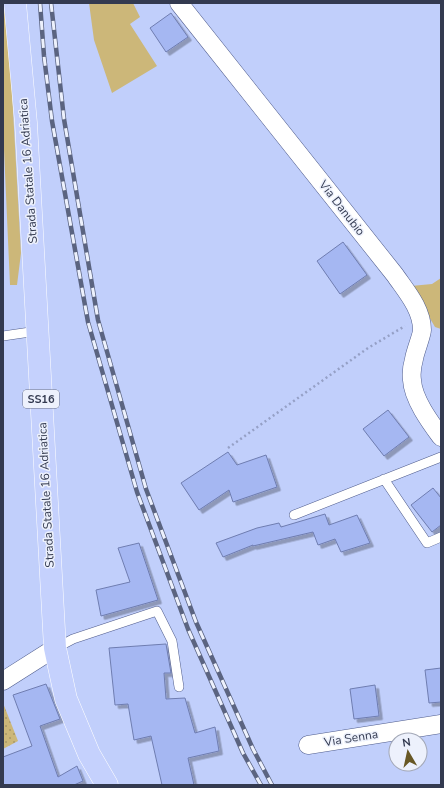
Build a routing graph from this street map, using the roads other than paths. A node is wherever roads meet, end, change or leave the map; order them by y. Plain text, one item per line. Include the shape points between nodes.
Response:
1 (15, 3) edge
2 (179, 3) edge
3 (37, 330) junction
4 (3, 336) edge
5 (441, 437) edge
6 (441, 457) edge
7 (384, 479) junction
8 (294, 515) dead end
9 (441, 537) edge
10 (55, 648) junction
11 (3, 681) edge
12 (179, 687) dead end
13 (441, 724) edge
14 (308, 745) dead end
15 (107, 785) edge

1 - 3 main road, Strada Statale 16 Adriatica / SS16 via 26,123
2 - 5 street, Via Danubio via 395,275 416,307 422,330 413,360 412,381 427,417
3 - 4 lane
3 - 10 main road, Strada Statale 16 Adriatica / SS16
6 - 7 lane
7 - 8 lane
7 - 9 lane via 427,543
10 - 11 street
10 - 12 lane via 73,639 157,611 172,641
10 - 15 main road, Strada Statale 16 Adriatica / SS16 via 66,699 89,754
13 - 14 street, Via Senna

